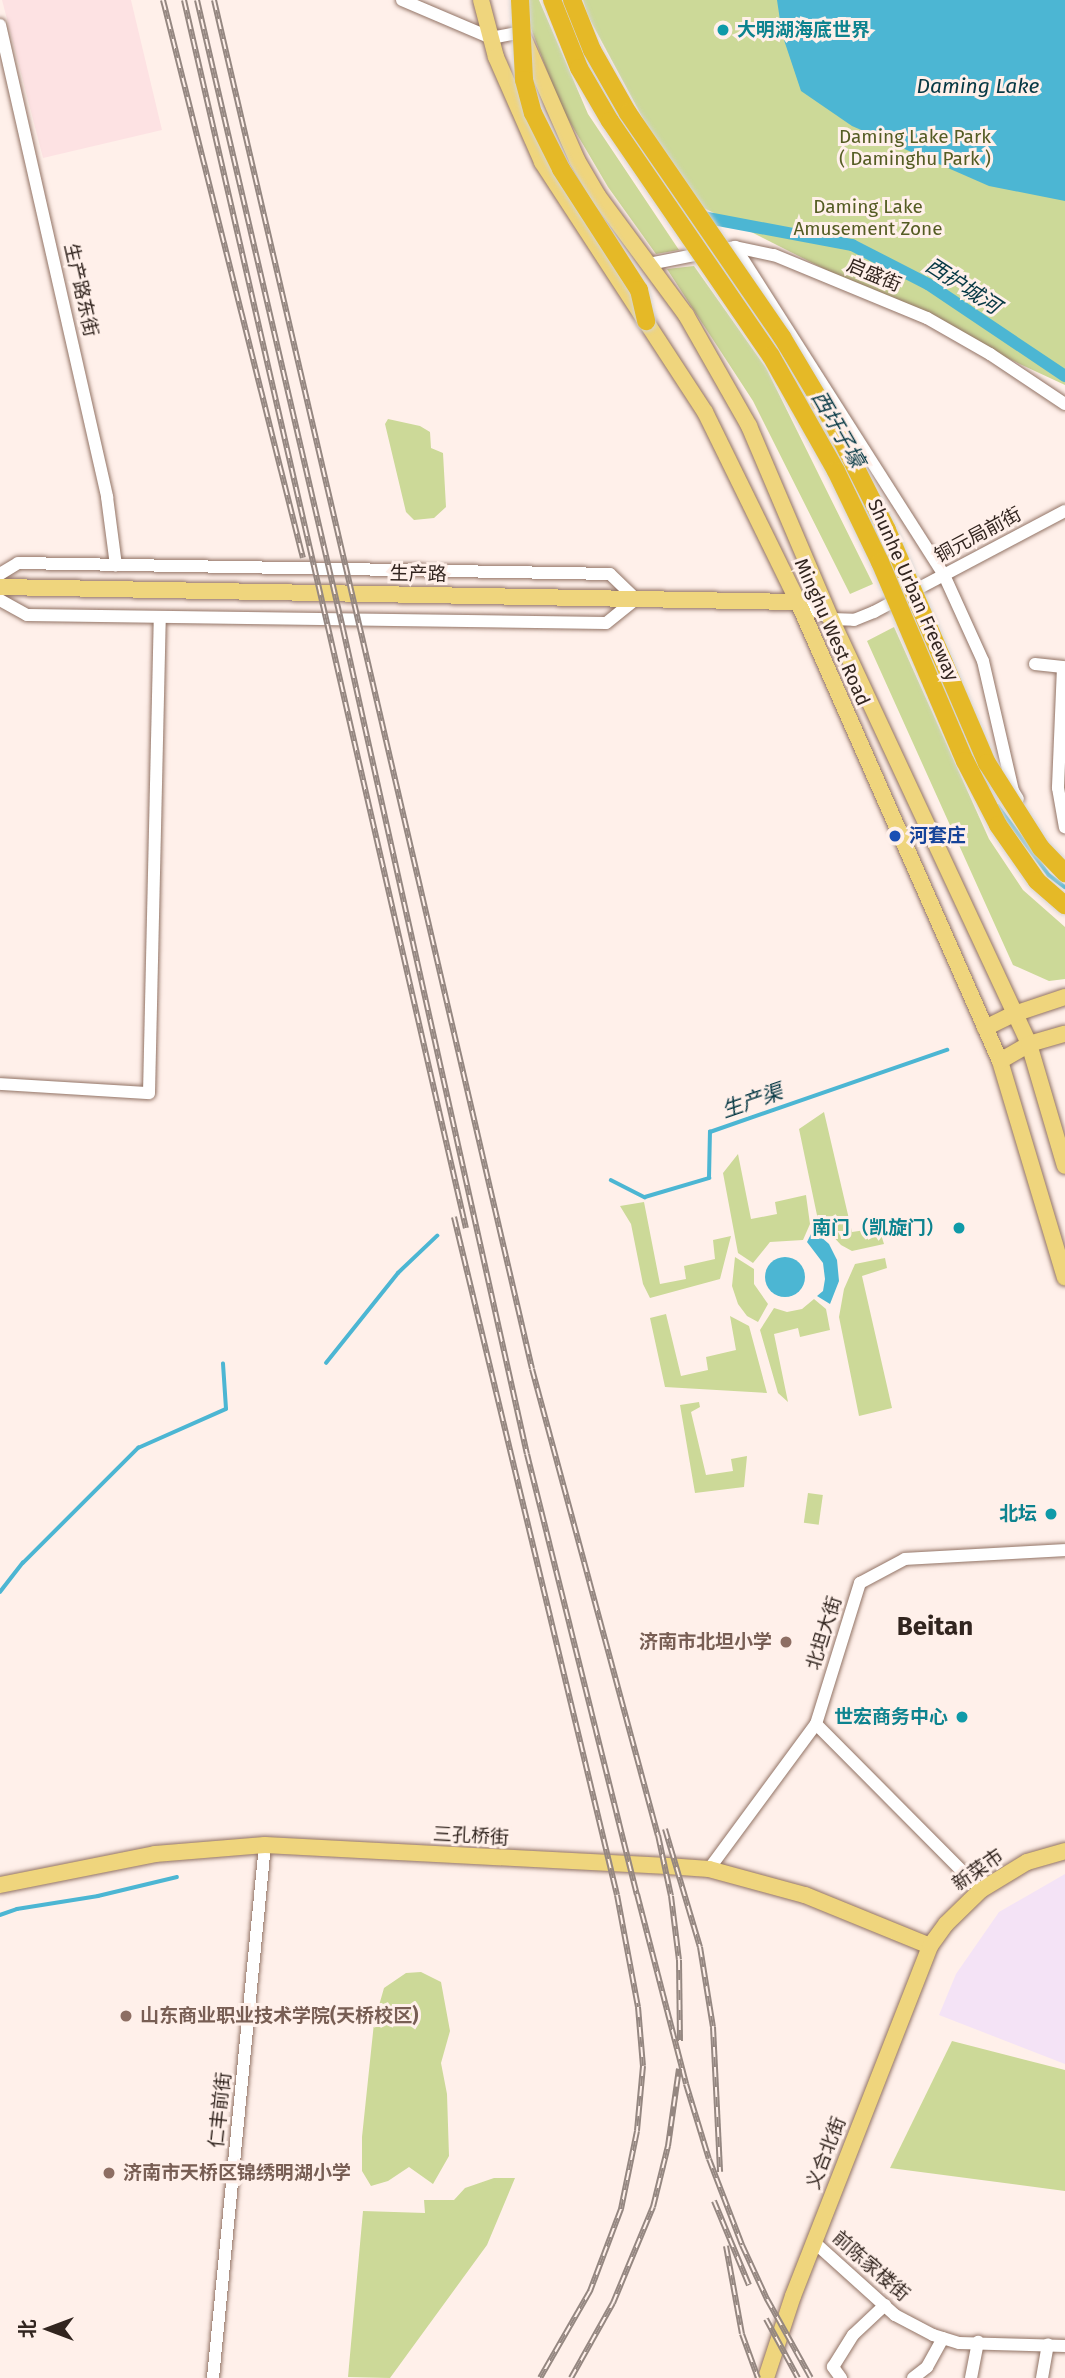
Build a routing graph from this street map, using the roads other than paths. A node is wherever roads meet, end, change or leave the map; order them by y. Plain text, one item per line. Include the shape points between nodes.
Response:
1 (402, 0) edge
2 (481, 0) edge
3 (512, 0) edge
4 (520, 0) edge
5 (552, 0) edge
6 (572, 0) edge
7 (0, 25) edge
8 (521, 32) junction
9 (491, 38) junction
10 (735, 247) junction
11 (649, 264) junction
12 (646, 321) junction
13 (1065, 404) edge
14 (1065, 511) edge
15 (116, 565) junction
16 (0, 574) edge
17 (944, 575) junction
18 (0, 587) edge
19 (636, 598) junction
20 (0, 600) edge
21 (798, 602) junction
22 (160, 619) junction
23 (831, 619) junction
24 (1035, 664) dead end
25 (1064, 667) edge
26 (1062, 788) edge
27 (1065, 827) edge
28 (1065, 863) edge
29 (1065, 873) edge
30 (1065, 905) edge
31 (1065, 998) edge
32 (1014, 1014) junction
33 (985, 1028) junction
34 (1065, 1034) edge
35 (1030, 1044) junction
36 (1000, 1061) junction
37 (0, 1084) edge
38 (1065, 1166) edge
39 (1065, 1277) edge
40 (1065, 1550) edge
41 (816, 1724) junction
42 (265, 1845) junction
43 (1065, 1851) edge
44 (709, 1870) junction
45 (0, 1885) edge
46 (981, 1890) junction
47 (930, 1946) junction
48 (814, 2242) junction
49 (885, 2305) junction
50 (943, 2338) junction
51 (978, 2342) junction
52 (1048, 2345) junction
53 (1065, 2346) edge
54 (213, 2378) edge
55 (766, 2378) edge
56 (841, 2378) edge
57 (913, 2378) edge
58 (971, 2378) edge
59 (1042, 2378) edge

1 - 9 street
2 - 9 main road, Minghu West Road
3 - 8 main road, Minghu West Road
4 - 12 highway, bridge via 524,79 533,113 561,169 639,290
5 - 30 highway, Shunhe Urban Freeway, bridge via 579,68 610,121 771,356 836,471 998,825 1037,881
6 - 29 highway, Shunhe Urban Freeway, bridge via 592,50 628,113 782,337 831,421 887,530 987,763 1034,837
7 - 15 street, 生产路东街 via 107,497
8 - 9 street
8 - 11 main road, Minghu West Road via 577,160
9 - 12 main road, Minghu West Road via 542,162
10 - 11 street, 启盛街, bridge
10 - 13 street, 启盛街 via 774,255 927,318
10 - 17 street
11 - 23 main road, Minghu West Road via 686,315 749,426
12 - 21 main road, Minghu West Road via 705,412
14 - 17 street, 铜元局前街
15 - 16 street via 18,563
15 - 19 street via 610,574
17 - 23 street, 铜元局前街, bridge via 854,620
17 - 28 street via 983,661 1013,791 1044,840
18 - 19 main road, 生产路
19 - 21 main road, 生产路
19 - 22 street via 606,623
20 - 22 street via 27,615
21 - 23 street, 生产路
21 - 33 main road, Minghu West Road
22 - 37 street via 149,1093
23 - 32 main road, Minghu West Road
24 - 25 street
25 - 26 street
26 - 27 street
31 - 32 main road
32 - 33 main road
32 - 35 main road, Minghu West Road
33 - 36 main road, Minghu West Road
34 - 35 main road
35 - 36 main road
35 - 38 main road, Minghu West Road
36 - 39 main road, Minghu West Road
40 - 41 street, 北坦大街 via 905,1559 860,1583
41 - 44 street, 北坦大街
41 - 46 street
42 - 44 main road, 三孔桥街
42 - 45 main road, 三孔桥街 via 155,1854
42 - 54 street, 仁丰前街
43 - 46 main road, 新菜市 via 1027,1862
44 - 47 main road, 三孔桥街 via 805,1895
46 - 47 main road, 新菜市
47 - 48 main road, 义合北街
48 - 49 street, 前陈家楼街
48 - 55 main road, 义合北街
49 - 50 street, 前陈家楼街 via 895,2315
49 - 56 street via 853,2334 832,2367
50 - 51 street, 前陈家楼街
50 - 57 street via 928,2367
51 - 52 street, 前陈家楼街
51 - 58 street
52 - 53 street, 前陈家楼街
52 - 59 street

